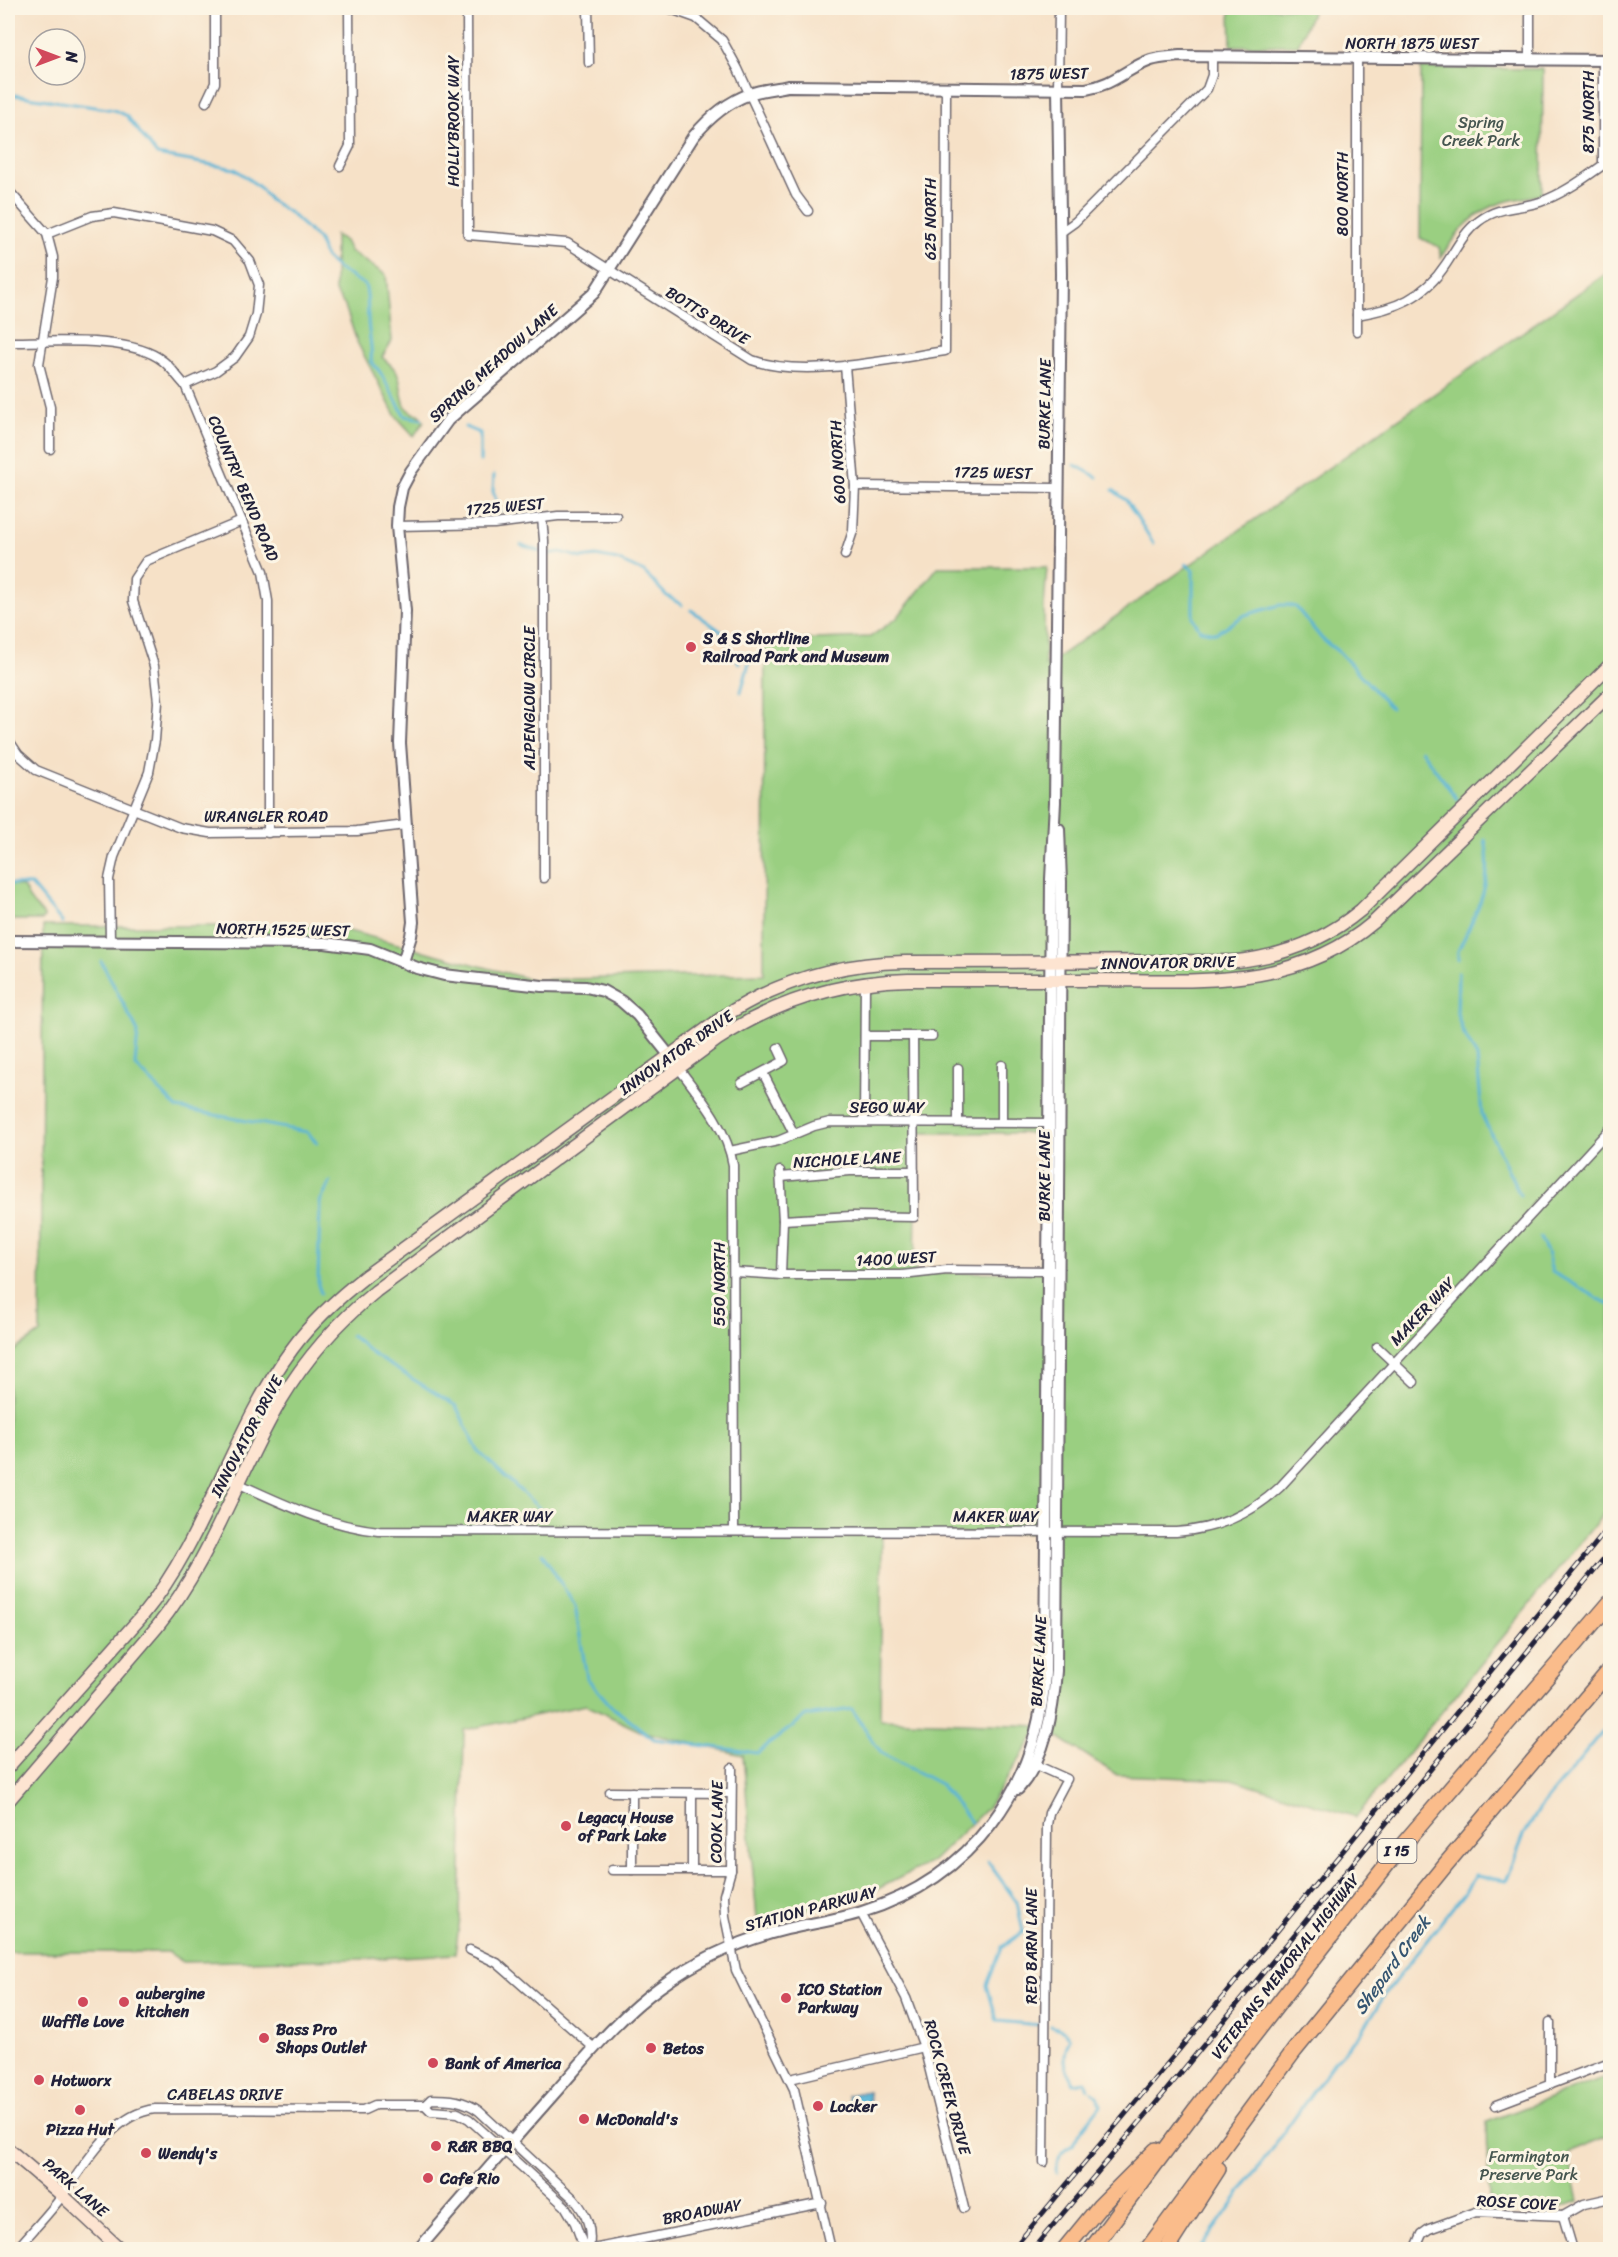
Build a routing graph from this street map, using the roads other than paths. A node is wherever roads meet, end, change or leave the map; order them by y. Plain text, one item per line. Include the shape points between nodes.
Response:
1 (215, 8) edge
2 (349, 8) edge
3 (467, 8) edge
4 (588, 8) edge
5 (668, 8) edge
6 (1059, 8) edge
7 (1530, 8) edge
8 (1212, 56) junction
9 (1358, 58) junction
10 (1530, 59) junction
11 (1607, 60) edge
12 (589, 63) dead end
13 (946, 88) junction
14 (1058, 89) junction
15 (750, 94) junction
16 (206, 102) dead end
17 (340, 166) dead end
18 (8, 190) edge
19 (808, 211) dead end
20 (1061, 232) junction
21 (47, 234) junction
22 (468, 235) joint
23 (609, 270) junction
24 (1358, 315) junction
25 (1358, 331) dead end
26 (8, 342) edge
27 (42, 342) junction
28 (945, 351) joint
29 (845, 366) junction
30 (185, 385) junction
31 (50, 448) dead end
32 (855, 486) junction
33 (1058, 488) junction
34 (616, 516) dead end
35 (542, 518) junction
36 (242, 521) junction
37 (397, 526) junction
38 (845, 555) dead end
39 (1611, 665) edge
40 (1611, 693) edge
41 (8, 739) edge
42 (134, 808) junction
43 (406, 825) junction
44 (268, 833) junction
45 (544, 878) dead end
46 (8, 941) edge
47 (110, 941) junction
48 (403, 962) junction
49 (1055, 962) junction
50 (1055, 980) junction
51 (865, 983) junction
52 (865, 1036) junction
53 (913, 1036) junction
54 (932, 1036) dead end
55 (778, 1048) dead end
56 (669, 1055) junction
57 (1002, 1065) dead end
58 (958, 1068) dead end
59 (678, 1069) junction
60 (763, 1073) junction
61 (742, 1083) dead end
62 (864, 1122) junction
63 (914, 1122) junction
64 (958, 1122) junction
65 (1002, 1122) junction
66 (1049, 1123) junction
67 (1611, 1129) edge
68 (794, 1134) junction
69 (730, 1151) junction
70 (914, 1171) junction
71 (783, 1220) junction
72 (1053, 1271) junction
73 (734, 1272) junction
74 (781, 1275) junction
75 (1377, 1347) dead end
76 (1395, 1363) junction
77 (1414, 1382) dead end
78 (222, 1476) junction
79 (239, 1484) junction
80 (734, 1531) junction
81 (1051, 1531) junction
82 (1611, 1603) edge
83 (1611, 1670) edge
84 (1031, 1763) junction
85 (8, 1767) edge
86 (732, 1768) dead end
87 (610, 1792) dead end
88 (632, 1792) junction
89 (692, 1793) junction
90 (731, 1793) junction
91 (1009, 1797) joint
92 (8, 1801) edge
93 (612, 1870) dead end
94 (632, 1870) junction
95 (692, 1870) junction
96 (731, 1870) junction
97 (861, 1913) junction
98 (732, 1947) junction
99 (470, 1950) dead end
100 (1550, 2022) dead end
101 (924, 2047) junction
102 (594, 2048) junction
103 (1294, 2051) junction
104 (1611, 2062) edge
105 (790, 2079) junction
106 (1550, 2085) junction
107 (425, 2104) junction
108 (1496, 2105) dead end
109 (1196, 2109) junction
110 (512, 2142) junction
111 (8, 2149) edge
112 (503, 2151) junction
113 (1044, 2162) dead end
114 (62, 2196) junction
115 (1611, 2198) edge
116 (822, 2203) junction
117 (964, 2208) dead end
118 (1563, 2216) junction
119 (16, 2250) edge
120 (121, 2250) edge
121 (418, 2250) edge
122 (589, 2250) edge
123 (831, 2250) edge
124 (1064, 2250) edge
125 (1091, 2250) edge
126 (1147, 2250) edge
127 (1166, 2250) edge
128 (1414, 2250) edge
129 (1573, 2250) edge

1 - 16 street via 215,82
2 - 17 street via 350,146
3 - 22 street, HOLLYBROOK WAY
4 - 12 street
5 - 15 street via 696,18 722,40
6 - 14 street, BURKE LANE
7 - 10 street
8 - 9 street, NORTH 1875 WEST
8 - 14 street, 1875 WEST via 1151,60 1101,87
8 - 20 street via 1207,89
9 - 10 street, NORTH 1875 WEST
9 - 24 street, 800 NORTH
10 - 11 street, NORTH 1875 WEST
11 - 24 street, 875 NORTH via 1603,165 1553,197 1511,206 1479,220 1418,294 1386,310
13 - 14 street, 1875 WEST
13 - 15 street, 1875 WEST via 788,86
13 - 28 street, 625 NORTH
14 - 20 street, BURKE LANE
15 - 19 street via 796,195
15 - 23 street, SPRING MEADOW LANE via 718,111 693,137
18 - 21 street
20 - 33 street, BURKE LANE
21 - 27 street via 54,277
21 - 30 street via 92,216 114,213 212,231 233,241 250,261 259,285 249,337 235,357
22 - 23 street, BOTTS DRIVE via 567,243
23 - 29 street, BOTTS DRIVE via 752,360 777,367
23 - 37 street, SPRING MEADOW LANE via 594,293 448,420 402,488
24 - 25 street, 800 NORTH
26 - 27 street, COUNTRY BEND ROAD
27 - 30 street, COUNTRY BEND ROAD via 118,343 142,348 163,360
27 - 31 street via 39,364 50,406
28 - 29 street, BOTTS DRIVE
29 - 32 street, 600 NORTH
30 - 36 street, COUNTRY BEND ROAD
32 - 33 street, 1725 WEST
32 - 38 street, 600 NORTH via 853,531
33 - 49 street, BURKE LANE via 1055,802 1061,862
34 - 35 street, 1725 WEST
35 - 37 street, 1725 WEST via 494,525
35 - 45 street, ALPENGLOW CIRCLE
36 - 42 street via 146,561 134,579 133,601 154,666 158,702 149,772
36 - 44 street, COUNTRY BEND ROAD via 264,572 268,600
37 - 43 street, SPRING MEADOW LANE via 405,611 400,743
39 - 49 main road, INNOVATOR DRIVE via 1361,910 1329,933 1291,949 1244,960
40 - 50 main road, INNOVATOR DRIVE via 1374,922 1333,951 1292,968 1234,979
41 - 42 street, WRANGLER ROAD via 36,770
42 - 44 street, WRANGLER ROAD via 195,831
42 - 47 street via 109,879
43 - 44 street, WRANGLER ROAD via 357,831
43 - 48 street, SPRING MEADOW LANE via 413,922
46 - 47 street, NORTH 1525 WEST
47 - 48 street, NORTH 1525 WEST via 336,943 370,949
48 - 56 street, NORTH 1525 WEST via 444,975 586,987 603,992 637,1015
49 - 50 street, BURKE LANE
49 - 56 main road, INNOVATOR DRIVE via 889,962 825,971 749,1000
50 - 51 main road, INNOVATOR DRIVE
50 - 66 street, BURKE LANE
50 - 72 street, BURKE LANE
51 - 52 street
51 - 59 main road, INNOVATOR DRIVE via 815,993 768,1011 732,1030
52 - 53 street
52 - 62 street
53 - 54 street
53 - 63 street
55 - 60 street via 784,1061
56 - 59 street, 550 NORTH
56 - 78 main road, INNOVATOR DRIVE via 367,1275 328,1308 275,1374
57 - 65 street
58 - 64 street
59 - 69 street, 550 NORTH via 720,1126
59 - 79 main road, INNOVATOR DRIVE via 348,1315 291,1383
60 - 61 street
60 - 68 street
62 - 63 street, SEGO WAY
62 - 68 street, SEGO WAY via 830,1122
63 - 64 street, SEGO WAY
63 - 70 street
64 - 65 street, SEGO WAY
65 - 66 street, SEGO WAY
66 - 72 street, BURKE LANE
67 - 76 street, MAKER WAY
68 - 69 street, SEGO WAY
69 - 73 street, 550 NORTH via 734,1175
70 - 71 street via 914,1217
70 - 71 street, NICHOLE LANE via 780,1174
71 - 74 street
72 - 74 street, 1400 WEST
72 - 81 street, BURKE LANE
73 - 74 street, 1400 WEST
73 - 80 street, 550 NORTH
75 - 76 street
76 - 77 street
76 - 81 street, MAKER WAY via 1280,1487 1258,1506 1235,1518 1212,1527 1176,1532
78 - 79 street, MAKER WAY
78 - 85 main road, INNOVATOR DRIVE via 162,1590
79 - 80 street, MAKER WAY via 319,1518 370,1530
79 - 92 main road, INNOVATOR DRIVE via 200,1564 173,1607
80 - 81 street, MAKER WAY
81 - 84 street, BURKE LANE via 1044,1686
82 - 109 highway, VETERANS MEMORIAL HIGHWAY / I 15 via 1395,1854
83 - 103 highway, I 15
84 - 91 street, BURKE LANE
84 - 113 street, RED BARN LANE via 1067,1779 1047,1825
86 - 90 street, COOK LANE
87 - 88 street
88 - 89 street
88 - 94 street
89 - 90 street
89 - 95 street
90 - 96 street, COOK LANE
91 - 97 street, STATION PARKWAY via 989,1828 950,1867 909,1893
93 - 94 street
94 - 95 street
95 - 96 street
96 - 98 street, COOK LANE via 723,1901
97 - 98 street, STATION PARKWAY via 775,1932
97 - 101 street, ROCK CREEK DRIVE via 906,1998
98 - 102 street, STATION PARKWAY via 688,1967 658,1988 614,2025
98 - 105 street, COOK LANE via 736,1970
99 - 102 street via 505,1968
100 - 106 street
101 - 105 street
101 - 117 street, ROCK CREEK DRIVE
102 - 110 street, STATION PARKWAY
103 - 126 highway, I 15
103 - 127 highway
104 - 106 street
105 - 116 street, COOK LANE
106 - 108 street
107 - 110 street, CABELAS DRIVE via 431,2099 465,2102
107 - 112 street, CABELAS DRIVE via 431,2111 464,2115
107 - 114 street, CABELAS DRIVE via 375,2104 363,2110 141,2112 114,2130 77,2172
109 - 124 highway via 1100,2206
109 - 125 highway, VETERANS MEMORIAL HIGHWAY / I 15
110 - 112 street, STATION PARKWAY
110 - 122 street, CABELAS DRIVE via 585,2211 591,2234
111 - 114 main road, PARK LANE
112 - 121 street, STATION PARKWAY
112 - 122 street, CABELAS DRIVE via 566,2206
114 - 119 street, CABELAS DRIVE
114 - 120 main road, PARK LANE
115 - 118 street via 1584,2204
116 - 122 street, BROADWAY
116 - 123 street, COOK LANE
118 - 128 street, ROSE COVE via 1476,2212 1429,2229
118 - 129 street, ROSE COVE

